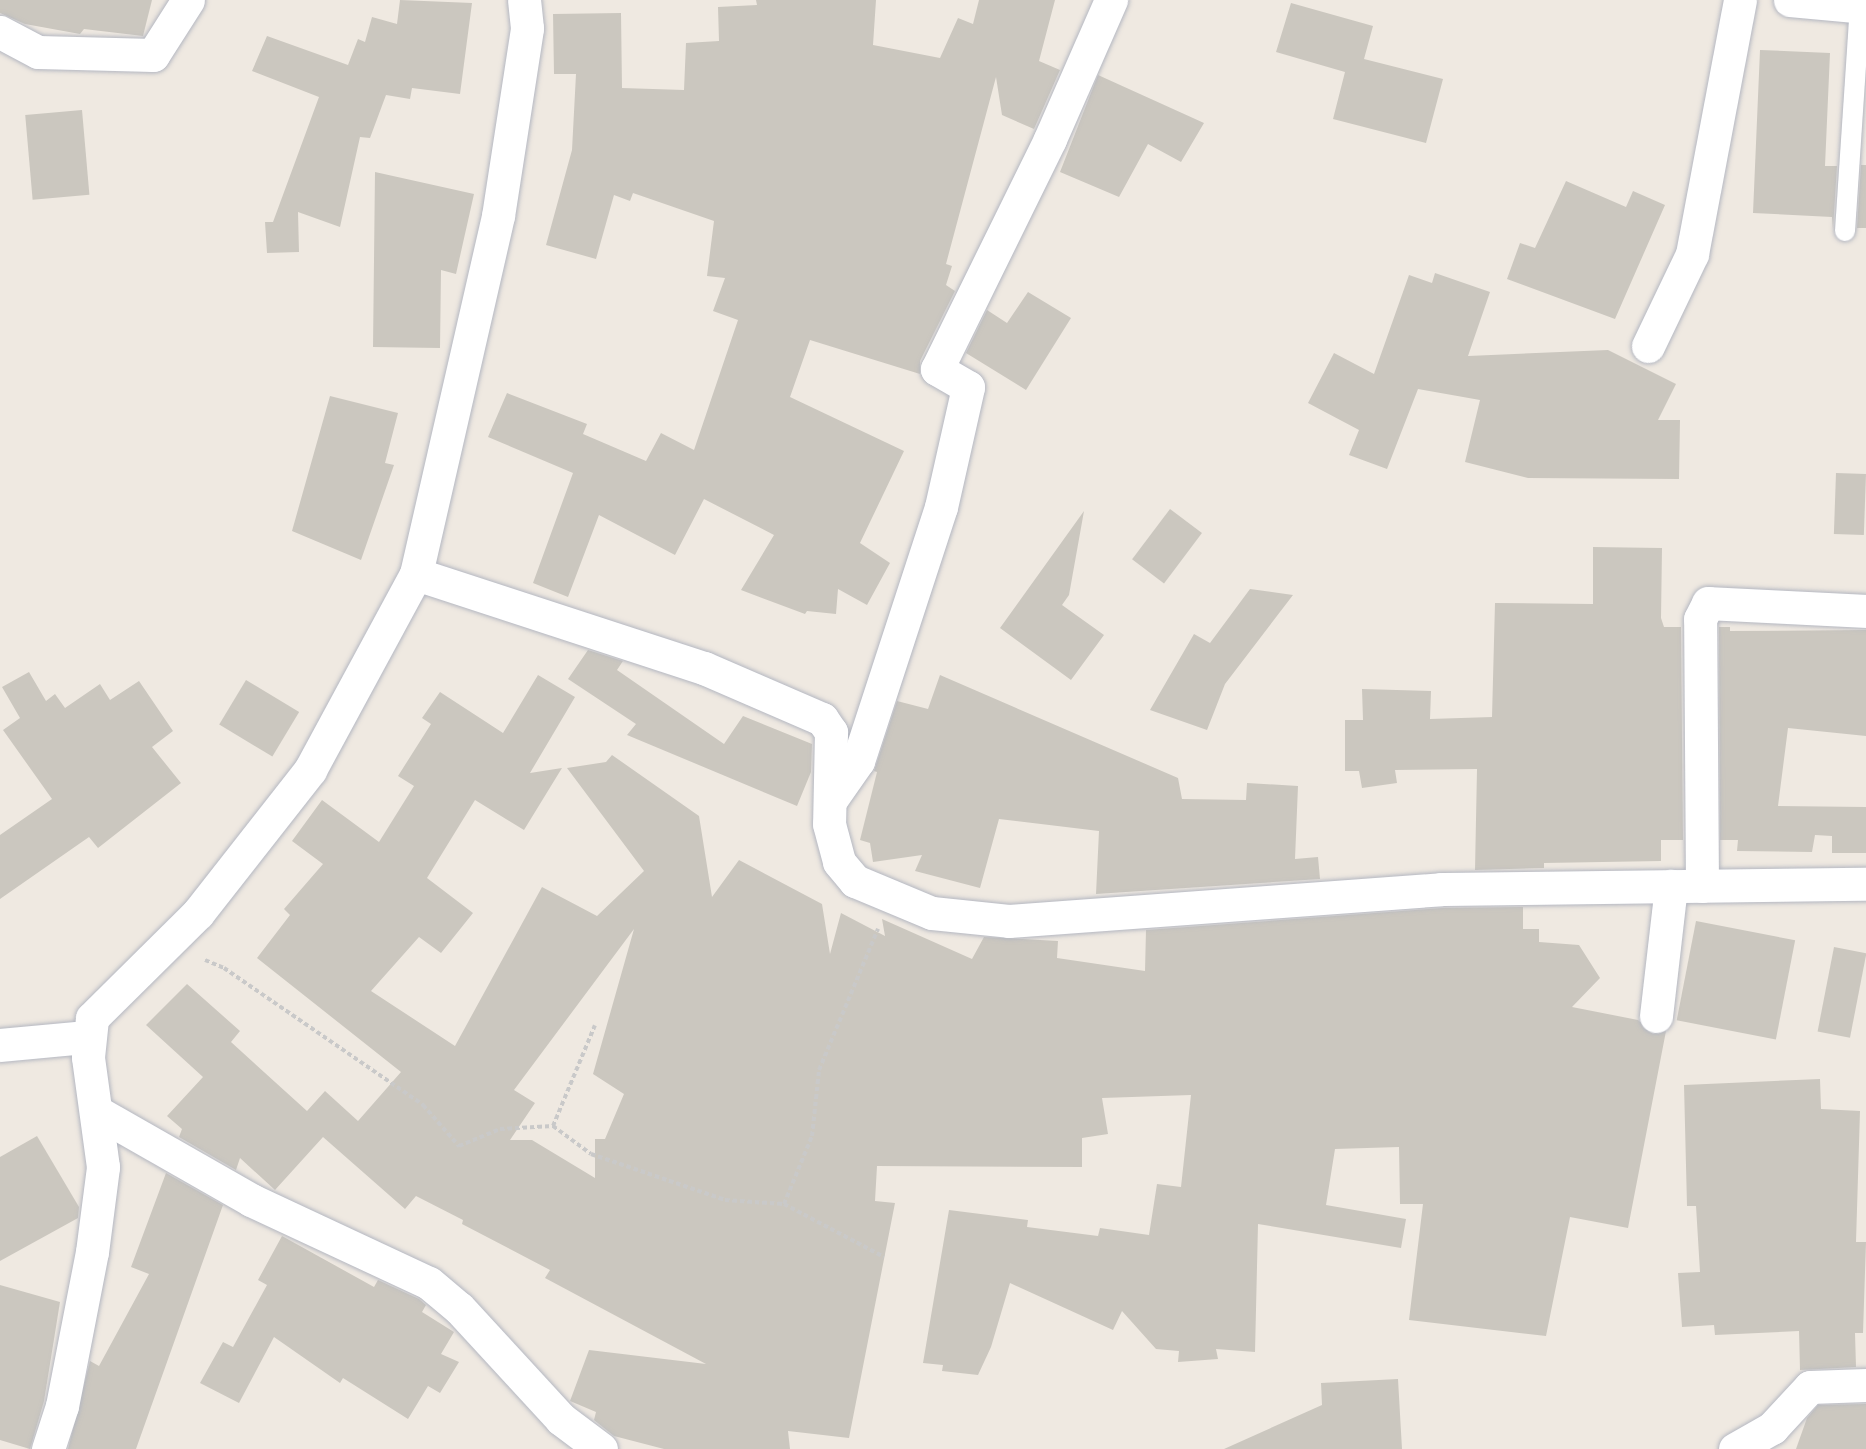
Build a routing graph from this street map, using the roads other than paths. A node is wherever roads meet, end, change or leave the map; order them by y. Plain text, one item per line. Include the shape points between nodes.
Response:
1 (188, 0) edge
2 (524, 0) edge
3 (1111, 0) edge
4 (1740, 0) edge
5 (1790, 0) edge
6 (1863, 6) edge
7 (0, 32) edge
8 (1845, 231) dead end
9 (1648, 346) dead end
10 (416, 574) junction
11 (1866, 610) edge
12 (830, 801) junction
13 (1866, 884) edge
14 (1687, 886) junction
15 (1656, 1016) dead end
16 (87, 1037) junction
17 (0, 1045) edge
18 (97, 1112) junction
19 (1866, 1385) edge
20 (48, 1449) edge
21 (601, 1449) edge
22 (1735, 1449) edge

1 - 7 street via 153,55 38,52
2 - 10 street via 526,28 498,216
3 - 12 street via 1050,139 937,369 968,387 940,507 858,761
4 - 9 street via 1692,254
5 - 6 street
6 - 8 lane
10 - 12 street via 704,668 822,719 831,732
10 - 16 street via 310,770 227,879 92,1018
11 - 14 street via 1708,603 1700,619
12 - 14 street via 829,824 839,862 855,881 895,901 932,913 1009,921 1346,893
13 - 14 street
14 - 15 street
16 - 17 street
16 - 18 street
18 - 20 street via 103,1167 92,1252 62,1406
18 - 21 street via 251,1200 429,1282 459,1308 553,1412
19 - 22 street via 1810,1387 1772,1428

